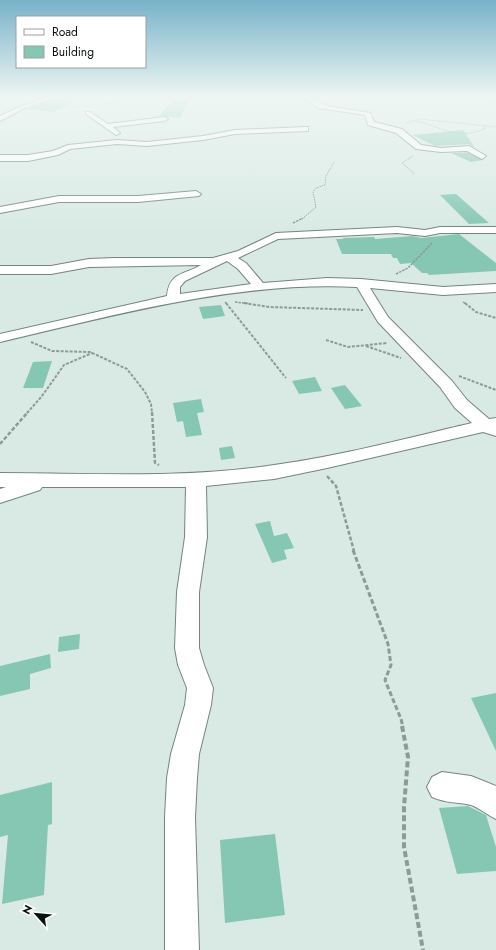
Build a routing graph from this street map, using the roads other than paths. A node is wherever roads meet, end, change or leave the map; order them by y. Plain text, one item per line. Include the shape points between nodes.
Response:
1 (112, 142) edge
2 (134, 142) edge
3 (159, 142) edge
4 (413, 142) edge
5 (482, 156) dead end
6 (0, 158) edge
7 (196, 194) dead end
8 (0, 210) edge
9 (496, 230) edge
10 (229, 257) junction
11 (216, 261) junction
12 (0, 270) edge
13 (365, 284) junction
14 (260, 287) junction
15 (496, 288) edge
16 (173, 298) junction
17 (6, 337) edge
18 (493, 427) edge
19 (0, 480) edge
20 (50, 480) junction
21 (196, 480) junction
22 (0, 496) edge
23 (442, 787) dead end
24 (496, 804) edge
25 (182, 950) edge

1 - 6 street via 68,147 55,153 28,158
2 - 3 street
4 - 5 street via 418,146 441,150 469,148
7 - 8 street via 138,200 59,199
9 - 10 street via 443,230 425,233 400,230 271,237 245,252
10 - 11 street
10 - 14 street via 242,266
11 - 12 street via 89,263 56,269
11 - 16 street via 179,280 174,286
13 - 14 street via 327,282
13 - 15 street via 453,291
13 - 18 street via 378,310 403,341 446,384 461,404
14 - 16 street
16 - 17 street via 116,309
18 - 21 street via 274,472
19 - 20 street
20 - 21 street
20 - 22 street
21 - 25 street via 196,537 188,592 187,648 200,688 182,778
23 - 24 street via 473,790

